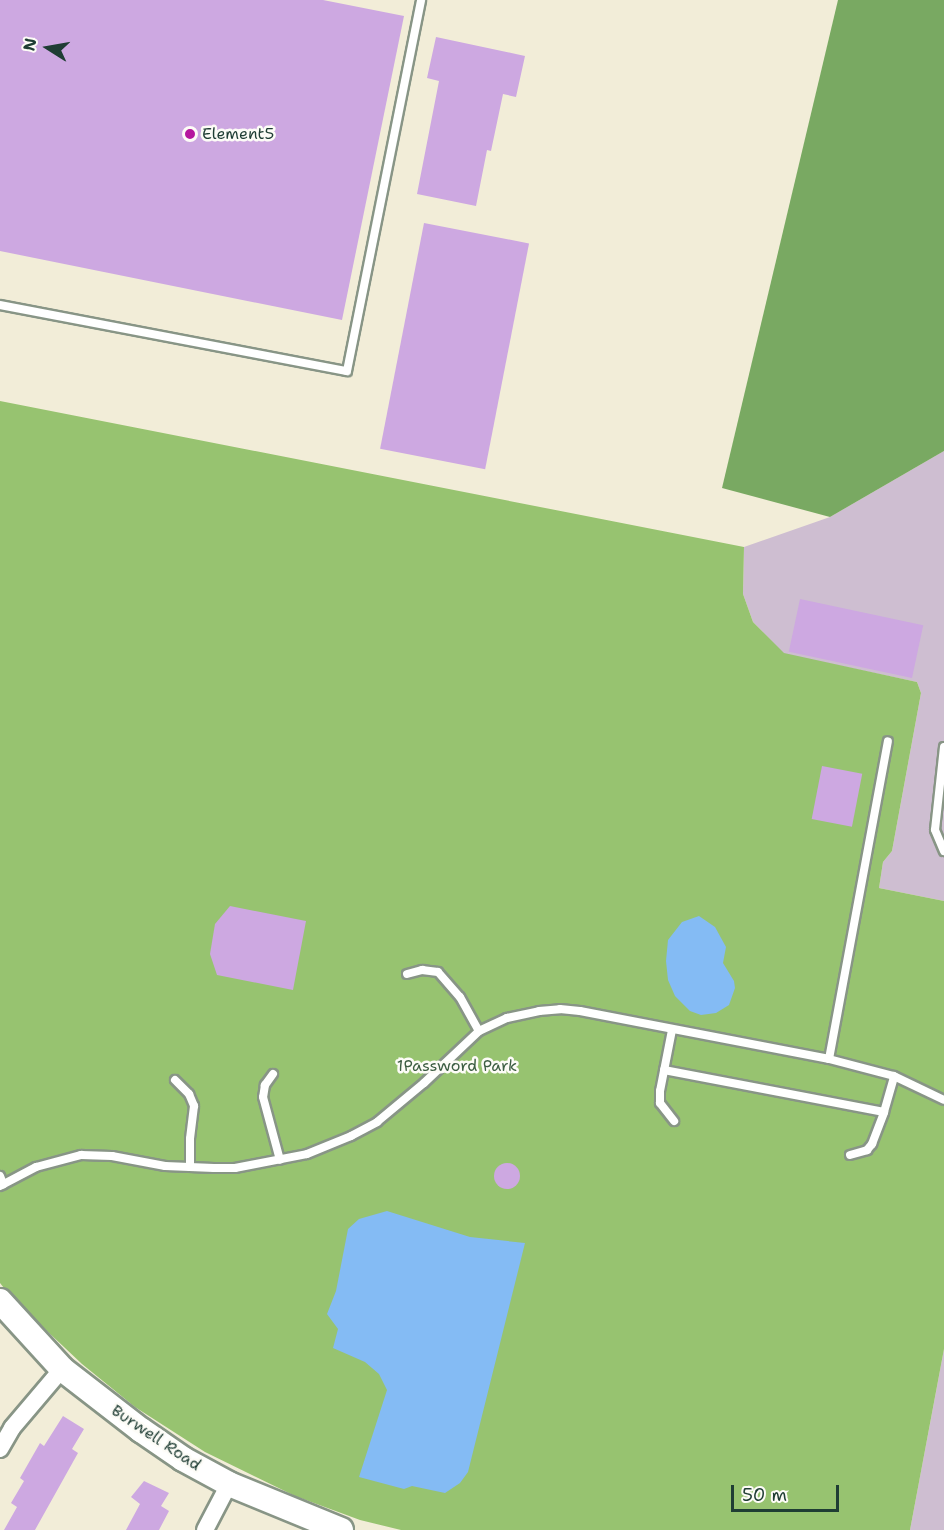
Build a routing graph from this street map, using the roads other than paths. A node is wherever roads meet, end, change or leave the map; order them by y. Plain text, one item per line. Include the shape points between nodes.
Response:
1 (421, 0) edge
2 (0, 305) edge
3 (888, 741) dead end
4 (944, 747) edge
5 (944, 851) edge
6 (407, 974) dead end
7 (672, 1030) junction
8 (479, 1031) junction
9 (829, 1059) junction
10 (664, 1070) junction
11 (273, 1074) dead end
12 (894, 1076) junction
13 (175, 1080) dead end
14 (944, 1100) edge
15 (884, 1112) junction
16 (674, 1121) dead end
17 (850, 1155) dead end
18 (280, 1160) junction
19 (190, 1167) junction
20 (1, 1182) edge
21 (0, 1301) edge
22 (62, 1369) junction
23 (0, 1449) edge
24 (230, 1484) junction
25 (204, 1530) edge
26 (341, 1530) edge

1 - 2 lane via 347,371
3 - 9 lane
4 - 5 lane via 935,830
6 - 8 lane via 422,970 438,972 460,997
7 - 8 lane via 560,1009 520,1014
7 - 9 lane
7 - 10 lane
8 - 18 lane via 377,1122 307,1154
9 - 12 lane
10 - 15 lane
10 - 16 lane via 660,1103
11 - 18 lane via 264,1097
12 - 14 lane
12 - 15 lane
13 - 19 lane via 189,1094 194,1106
15 - 17 lane via 872,1144 867,1150
18 - 19 lane via 235,1167
19 - 20 lane via 81,1155 36,1167
21 - 22 main road, Burwell Road
22 - 23 street via 12,1428
22 - 24 main road, Burwell Road via 141,1430
24 - 25 street
24 - 26 main road, Burwell Road

